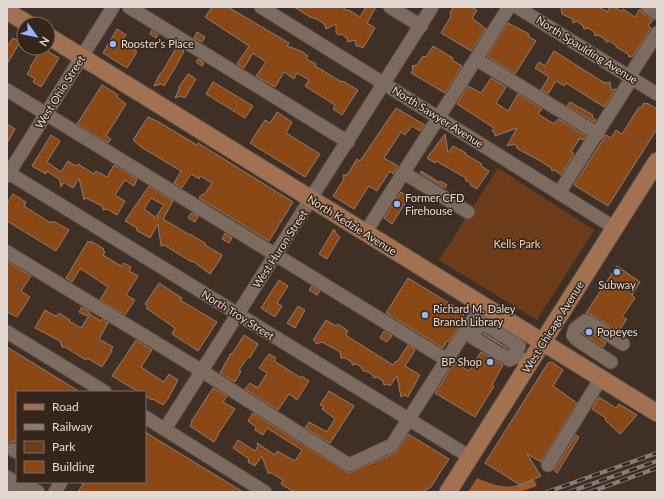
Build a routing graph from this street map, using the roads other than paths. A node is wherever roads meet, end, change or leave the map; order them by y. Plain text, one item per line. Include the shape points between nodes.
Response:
1 (113, 7) edge
2 (129, 7) edge
3 (261, 7) edge
4 (390, 7) edge
5 (432, 7) edge
6 (509, 7) edge
7 (517, 7) edge
8 (648, 7) edge
9 (7, 11) edge
10 (657, 13) edge
11 (16, 17) edge
12 (420, 26) junction
13 (657, 32) edge
14 (56, 41) edge
15 (82, 57) junction
16 (476, 59) junction
17 (631, 78) junction
18 (384, 84) junction
19 (7, 90) edge
20 (657, 94) edge
21 (46, 114) junction
22 (439, 118) junction
23 (598, 134) junction
24 (348, 142) junction
25 (657, 161) edge
26 (404, 173) junction
27 (8, 174) edge
28 (560, 193) junction
29 (311, 199) junction
30 (468, 212) dead end
31 (615, 228) junction
32 (365, 233) junction
33 (7, 252) edge
34 (275, 256) junction
35 (482, 305) junction
36 (238, 314) junction
37 (7, 332) edge
38 (496, 340) junction
39 (542, 343) junction
40 (623, 344) dead end
41 (447, 360) junction
42 (612, 362) dead end
43 (529, 364) junction
44 (202, 371) junction
45 (601, 378) junction
46 (103, 391) edge
47 (657, 413) edge
48 (146, 418) edge
49 (409, 419) junction
50 (165, 429) junction
51 (470, 457) junction
52 (548, 465) dead end
53 (7, 477) edge
54 (24, 483) edge
55 (60, 483) edge
56 (17, 492) edge
57 (38, 492) edge
58 (55, 492) edge
59 (265, 492) edge
60 (448, 492) edge

1 - 15 street, West Ohio Street
2 - 24 street
3 - 18 street, North Sawyer Avenue
4 - 12 street
5 - 12 street, West Huron Street
6 - 16 street
7 - 17 street, North Spaulding Avenue
8 - 10 street
9 - 11 main road
12 - 18 street, West Huron Street
13 - 17 street
14 - 15 main road, North Kedzie Avenue
15 - 21 street, West Ohio Street
15 - 29 main road, North Kedzie Avenue
16 - 22 street
16 - 23 street
17 - 20 street, North Spaulding Avenue
17 - 23 street
18 - 22 street, North Sawyer Avenue
18 - 24 street, West Huron Street
19 - 21 street
21 - 27 street, West Ohio Street
21 - 34 street
22 - 26 street
22 - 28 street, North Sawyer Avenue
23 - 28 street
24 - 29 street, West Huron Street
25 - 31 main road, West Chicago Avenue
26 - 30 street
26 - 32 street
27 - 36 street, North Troy Street
28 - 31 street, North Sawyer Avenue
29 - 32 main road, North Kedzie Avenue
29 - 34 street, West Huron Street
31 - 39 main road, West Chicago Avenue
32 - 35 main road, North Kedzie Avenue
33 - 44 street
34 - 36 street, West Huron Street
34 - 41 street
35 - 38 main road, North Kedzie Avenue
35 - 41 street
36 - 44 street, West Huron Street
36 - 49 street, North Troy Street
37 - 46 street
38 - 39 main road, North Kedzie Avenue
38 - 43 street
39 - 43 main road, West Chicago Avenue
39 - 45 main road, North Kedzie Avenue
40 - 42 street via 589,322 585,321 575,329 573,335 576,340
41 - 49 street
43 - 51 main road, West Chicago Avenue
44 - 49 street via 349,465 392,445
44 - 50 street, West Huron Street
45 - 47 main road, North Kedzie Avenue
45 - 52 street
48 - 50 street
49 - 51 street, North Troy Street
50 - 59 street
51 - 60 main road, West Chicago Avenue
53 - 56 street
54 - 57 street
55 - 58 street

